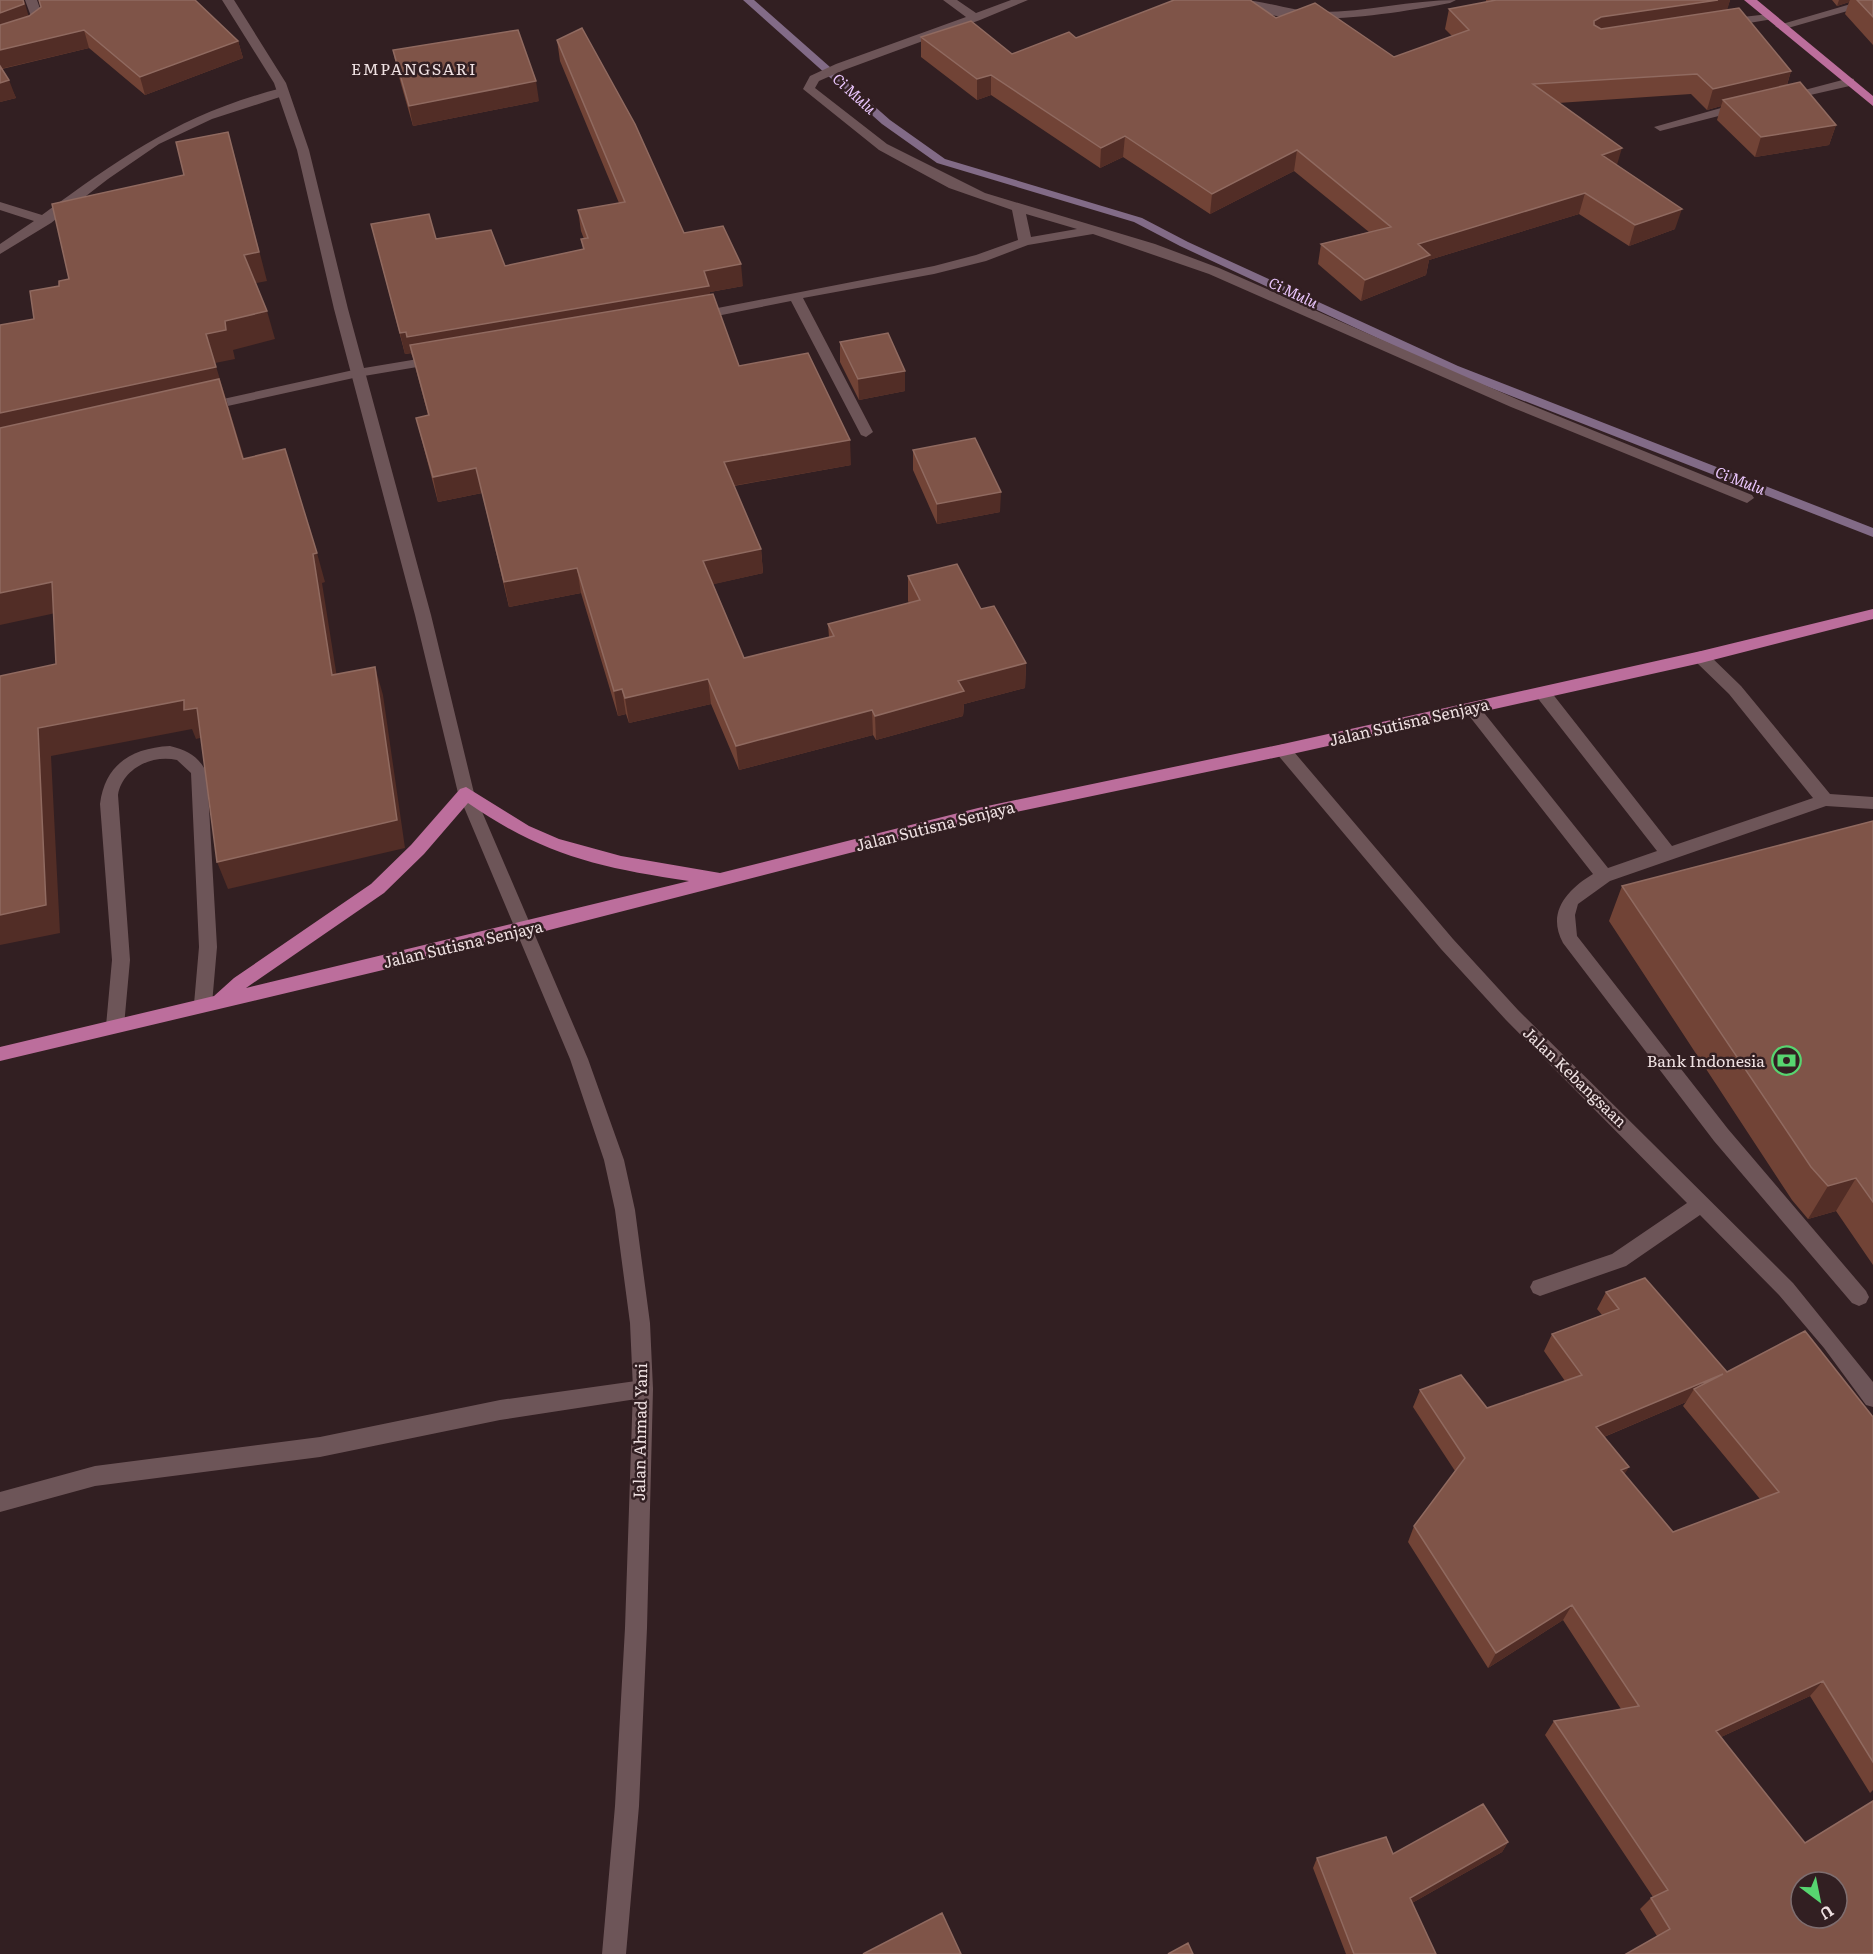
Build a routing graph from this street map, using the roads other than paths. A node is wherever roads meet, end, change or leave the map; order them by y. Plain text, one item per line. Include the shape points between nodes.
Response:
1 (31, 0) edge
2 (228, 0) edge
3 (949, 0) edge
4 (1022, 0) edge
5 (1245, 0) edge
6 (1449, 0) edge
7 (1750, 0) edge
8 (1861, 4) edge
9 (1769, 17) junction
10 (976, 18) junction
11 (1711, 25) edge
12 (1781, 26) junction
13 (0, 39) edge
14 (1850, 82) junction
15 (281, 88) junction
16 (1873, 102) edge
17 (1660, 127) dead end
18 (0, 206) edge
19 (1018, 207) junction
20 (46, 220) junction
21 (1093, 230) junction
22 (1025, 242) junction
23 (0, 250) edge
24 (796, 297) junction
25 (681, 319) edge
26 (450, 358) edge
27 (358, 373) junction
28 (185, 411) edge
29 (866, 432) dead end
30 (1747, 498) dead end
31 (1873, 615) edge
32 (1701, 657) junction
33 (1542, 692) junction
34 (1471, 708) junction
35 (1283, 750) junction
36 (466, 793) junction
37 (1825, 800) junction
38 (1873, 803) edge
39 (1669, 854) junction
40 (1604, 876) junction
41 (721, 879) junction
42 (522, 930) junction
43 (210, 1002) junction
44 (115, 1026) junction
45 (0, 1054) edge
46 (1702, 1203) junction
47 (1540, 1287) dead end
48 (1859, 1297) dead end
49 (643, 1389) junction
50 (1873, 1398) edge
51 (0, 1502) edge
52 (614, 1954) edge

1 - 13 street via 39,23
2 - 15 street, Jalan Ahmad Yani
3 - 10 street
4 - 10 street
5 - 6 street via 1279,13 1315,14 1402,9
7 - 9 main road
8 - 12 street
9 - 11 street
9 - 12 main road
10 - 19 street via 840,67 814,79 809,88 883,147 954,185
12 - 14 main road
14 - 16 main road
14 - 17 street
15 - 20 street via 222,110 140,151
15 - 27 street, Jalan Ahmad Yani via 306,161
18 - 20 street
19 - 21 street
19 - 22 street
20 - 23 street
21 - 22 street
21 - 30 street via 1150,246 1214,271 1516,404
22 - 24 street via 934,270
24 - 25 street
24 - 29 street
26 - 27 street
27 - 28 street
27 - 36 street, Jalan Ahmad Yani
31 - 32 main road, Jalan Sutisna Senjaya
32 - 33 main road, Jalan Sutisna Senjaya
32 - 37 street via 1735,690
33 - 34 main road, Jalan Sutisna Senjaya
33 - 39 street
34 - 35 main road, Jalan Sutisna Senjaya
34 - 40 street
35 - 41 main road, Jalan Sutisna Senjaya via 978,814
35 - 46 street, Jalan Kebangsaan via 1512,1015
36 - 41 main road via 531,834 570,848 652,868
36 - 42 street, Jalan Ahmad Yani
36 - 43 main road via 383,884
37 - 38 street
37 - 39 street
39 - 40 street
40 - 48 street via 1581,889 1568,904 1564,920 1569,938 1721,1135
41 - 42 main road, Jalan Sutisna Senjaya
42 - 43 main road, Jalan Sutisna Senjaya
42 - 49 street, Jalan Ahmad Yani via 563,1018 614,1160 633,1254
43 - 44 main road, Jalan Sutisna Senjaya
43 - 44 street via 199,773 195,763 176,753 150,753 126,767 113,782 108,804 121,960
44 - 45 main road, Jalan Sutisna Senjaya
46 - 47 street via 1619,1260
46 - 50 street, Jalan Kebangsaan via 1786,1289
49 - 51 street via 500,1410 320,1447 95,1476
49 - 52 street, Jalan Ahmad Yani via 637,1616

